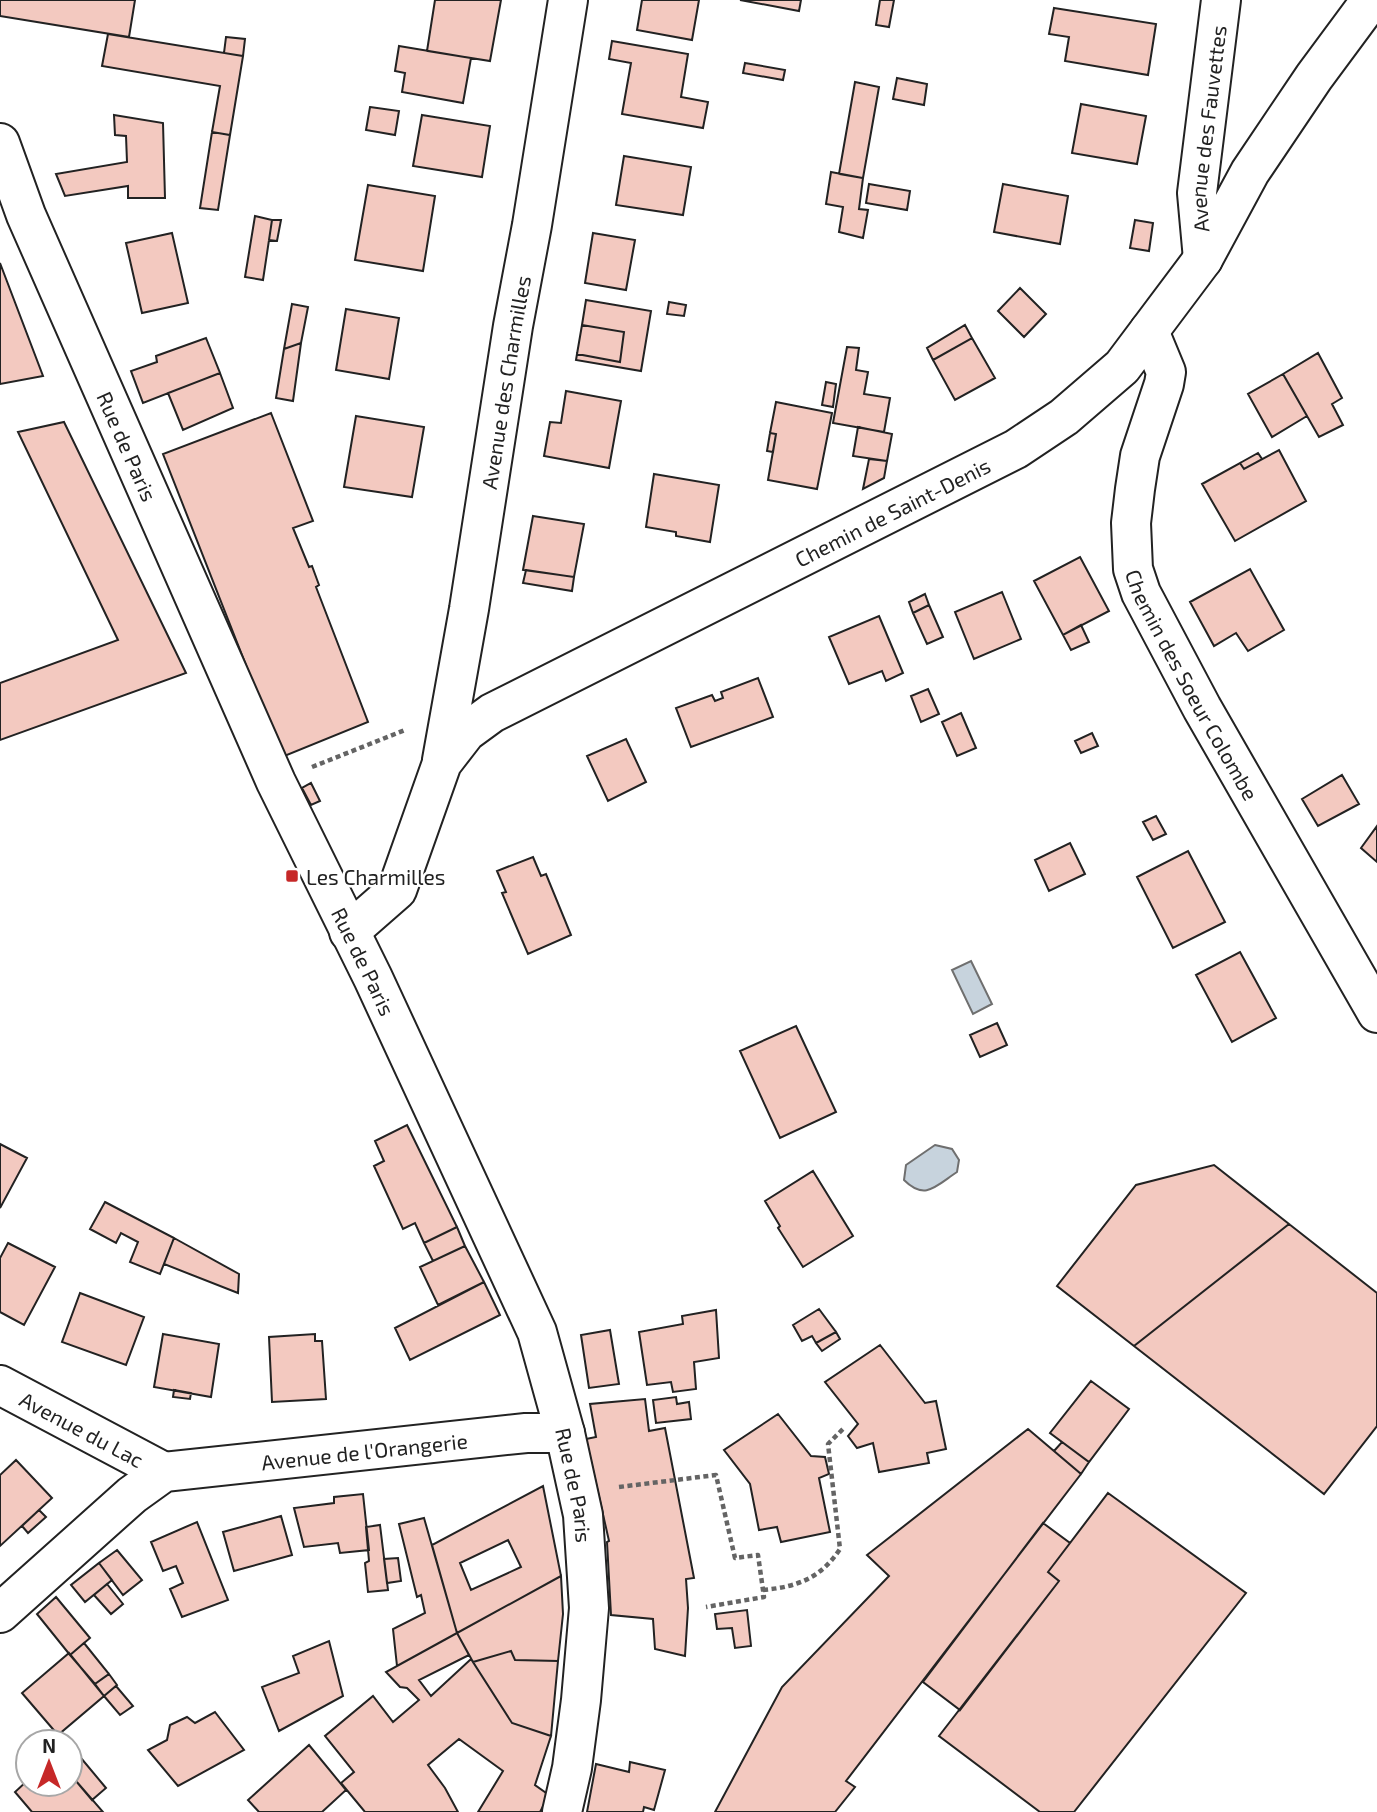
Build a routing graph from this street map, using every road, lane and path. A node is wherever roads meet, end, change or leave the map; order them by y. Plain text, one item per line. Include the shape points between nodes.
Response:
1 (568, 0) edge
2 (1221, 0) edge
3 (1371, 0) edge
4 (0, 144) edge
5 (1203, 258) junction
6 (1149, 331) junction
7 (451, 711) junction
8 (442, 762) junction
9 (276, 782) junction
10 (349, 932) junction
11 (1377, 1013) edge
12 (0, 1385) edge
13 (844, 1428) dead end
14 (565, 1433) junction
15 (164, 1472) junction
16 (578, 1492) junction
17 (763, 1590) junction
18 (706, 1607) dead end
19 (0, 1613) edge
20 (562, 1812) edge

1 - 7 street, Avenue des Charmilles
2 - 5 street, Avenue des Fauvettes via 1197,193
3 - 5 street, Chemin de Saint-Denis via 1250,172
4 - 9 street, Rue de Paris via 26,215
5 - 6 street, Chemin de Saint-Denis
6 - 8 street, Chemin de Saint-Denis via 1122,367 1064,417 1016,449 492,713 466,732
6 - 11 street, Chemin des Soeur Colombe via 1166,372 1140,456 1131,523 1133,569 1141,593
7 - 8 street, Avenue des Charmilles
7 - 9 path
8 - 10 street, Chemin de Saint-Denis via 397,890
9 - 10 street, Rue de Paris
10 - 14 street, Rue de Paris via 537,1332
12 - 15 street, Avenue du Lac
13 - 17 path via 828,1444 840,1549 812,1578
14 - 15 street, Avenue de l'Orangerie via 526,1433
14 - 16 street, Rue de Paris
15 - 19 street
16 - 17 path via 716,1475 735,1558 758,1555
16 - 20 street, Rue de Paris via 589,1608 575,1741
17 - 18 path via 764,1597

